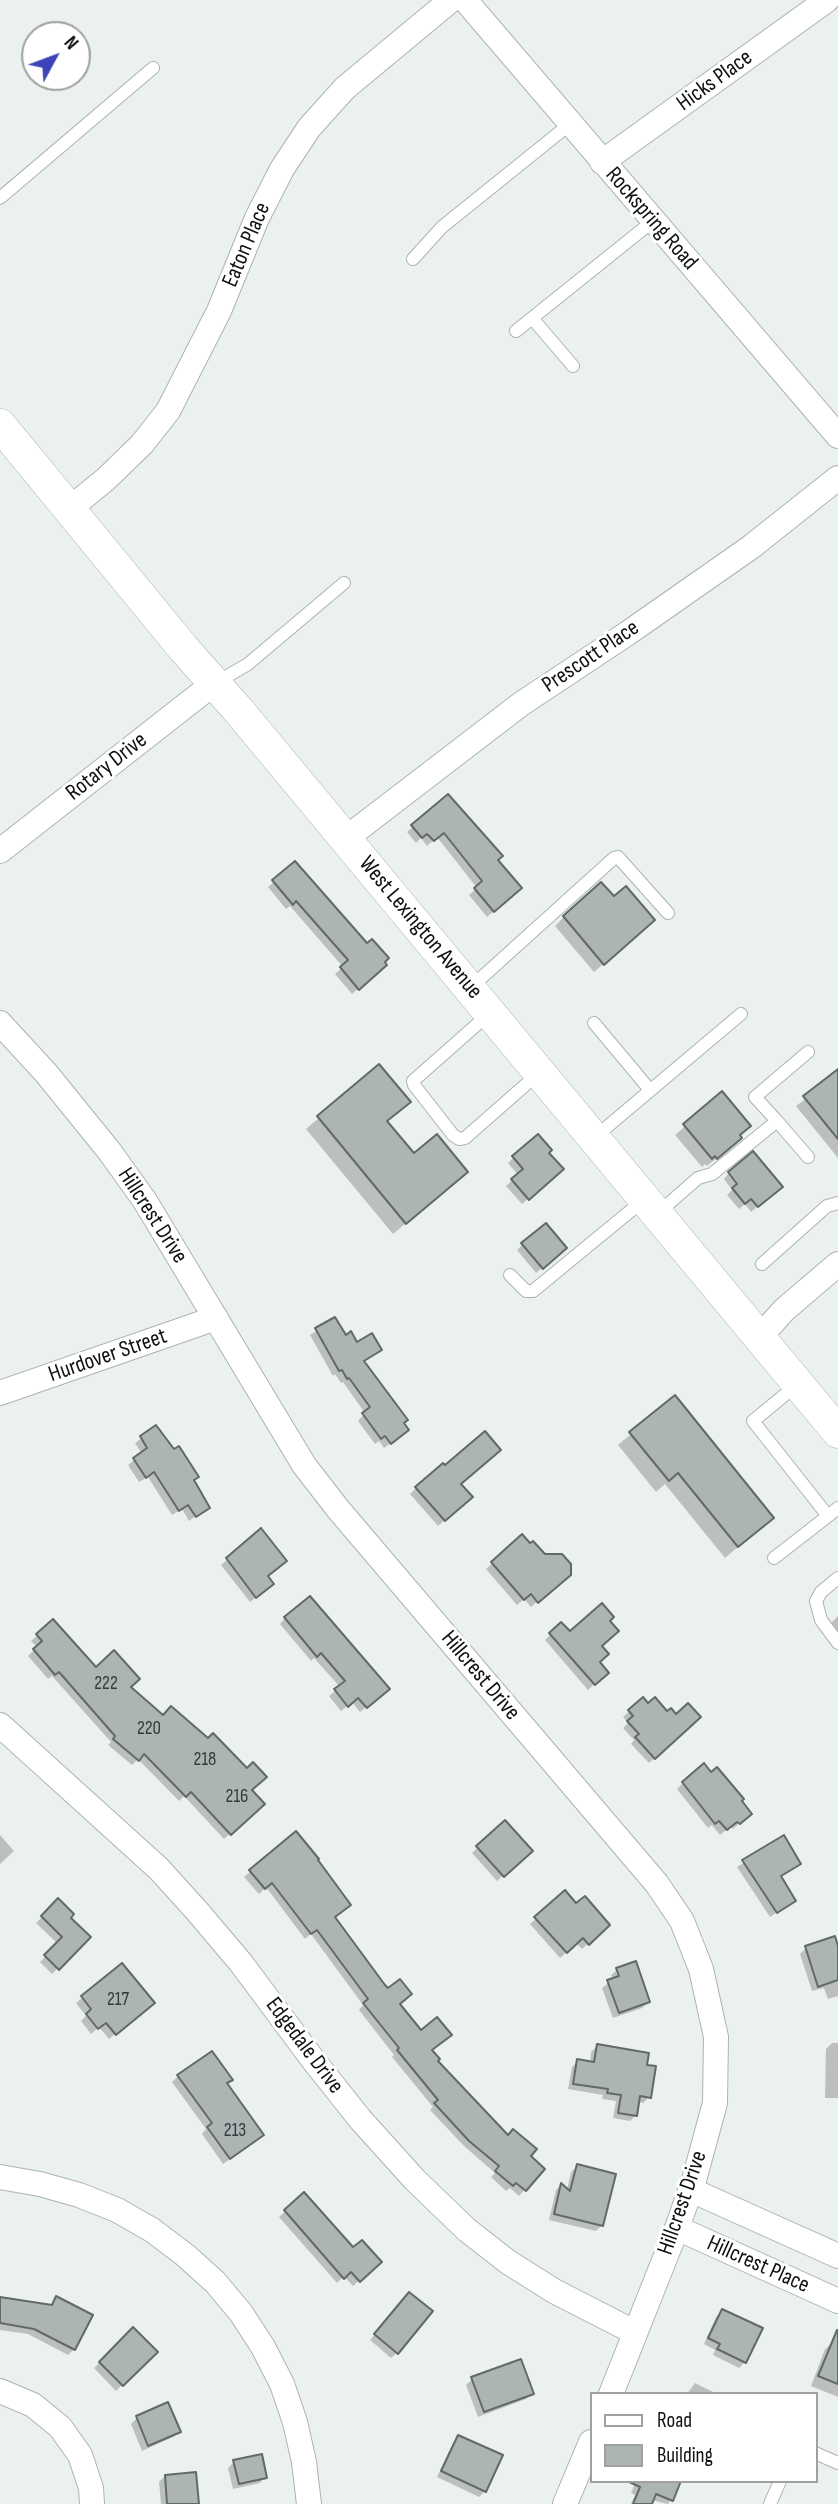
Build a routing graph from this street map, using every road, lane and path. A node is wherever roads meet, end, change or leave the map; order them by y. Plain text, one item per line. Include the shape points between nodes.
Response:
1 (451, 0) edge
2 (465, 0) edge
3 (827, 0) edge
4 (153, 68) dead end
5 (570, 124) junction
6 (602, 162) junction
7 (0, 198) edge
8 (653, 221) junction
9 (413, 259) dead end
10 (532, 318) junction
11 (516, 331) dead end
12 (573, 366) dead end
13 (0, 425) edge
14 (838, 436) edge
15 (838, 478) edge
16 (68, 510) junction
17 (344, 583) dead end
18 (214, 684) junction
19 (345, 839) junction
20 (0, 851) edge
21 (668, 913) dead end
22 (470, 988) junction
23 (491, 1013) junction
24 (741, 1014) dead end
25 (0, 1023) edge
26 (594, 1023) dead end
27 (808, 1052) dead end
28 (540, 1073) junction
29 (650, 1090) junction
30 (776, 1121) junction
31 (594, 1138) junction
32 (808, 1157) dead end
33 (838, 1203) edge
34 (651, 1206) junction
35 (762, 1264) dead end
36 (838, 1264) edge
37 (510, 1275) dead end
38 (216, 1318) junction
39 (760, 1337) junction
40 (799, 1384) junction
41 (0, 1393) edge
42 (838, 1432) edge
43 (833, 1512) edge
44 (774, 1558) dead end
45 (838, 1578) edge
46 (838, 1643) edge
47 (0, 1725) edge
48 (0, 2177) edge
49 (691, 2190) junction
50 (677, 2228) junction
51 (838, 2256) edge
52 (838, 2301) edge
53 (634, 2332) junction
54 (0, 2391) edge
55 (612, 2392) edge
56 (590, 2444) edge
57 (817, 2454) edge
58 (838, 2463) edge
59 (779, 2483) edge
60 (92, 2504) edge
61 (309, 2504) edge
62 (565, 2504) edge
63 (770, 2504) edge

1 - 16 street, Eaton Place via 345,88 309,128 257,218 219,311 168,411 107,479
2 - 5 street, Rockspring Road
3 - 6 street, Hicks Place
4 - 7 lane
5 - 6 street, Rockspring Road
5 - 9 lane via 442,227
6 - 8 street, Rockspring Road
8 - 10 lane
8 - 14 street, Rockspring Road
10 - 11 lane
10 - 12 lane
13 - 16 street, West Lexington Avenue
15 - 19 street, Prescott Place via 751,547 521,704
16 - 18 street, West Lexington Avenue
17 - 18 lane via 248,664
18 - 19 street, West Lexington Avenue
18 - 20 street, Rotary Drive
19 - 22 street, West Lexington Avenue
21 - 22 lane via 614,858
22 - 23 street, West Lexington Avenue
23 - 28 street, West Lexington Avenue
23 - 28 lane via 413,1081 453,1135 464,1138
24 - 29 lane
25 - 38 street, Hillcrest Drive via 110,1152
26 - 29 lane
27 - 30 lane via 755,1097
28 - 31 street, West Lexington Avenue
29 - 31 lane
30 - 32 lane
30 - 34 lane via 712,1174
31 - 34 street, West Lexington Avenue
33 - 35 lane via 827,1206
34 - 37 lane via 533,1291 526,1291
34 - 39 street, West Lexington Avenue
36 - 39 street
38 - 41 street, Hurdover Street
38 - 49 street, Hillcrest Drive via 298,1455 331,1500 657,1884 681,1921 701,1969 716,2037 715,2103
39 - 40 street, West Lexington Avenue
40 - 42 street, West Lexington Avenue
40 - 43 lane via 753,1421
43 - 44 lane
45 - 46 lane via 816,1601 821,1620
47 - 53 street, Edgedale Drive via 159,1869 241,1963 345,2099 415,2180 467,2230 554,2291
48 - 61 street via 40,2184 117,2210 174,2246 215,2282 256,2336 282,2384 295,2422
49 - 50 street, Hillcrest Drive
49 - 51 street, Hillcrest Place
50 - 52 street, Hillcrest Place
50 - 53 street, Hillcrest Drive
53 - 55 street, Hillcrest Drive
54 - 60 street via 33,2405 60,2427 80,2455
56 - 62 street
57 - 58 lane
59 - 63 lane

